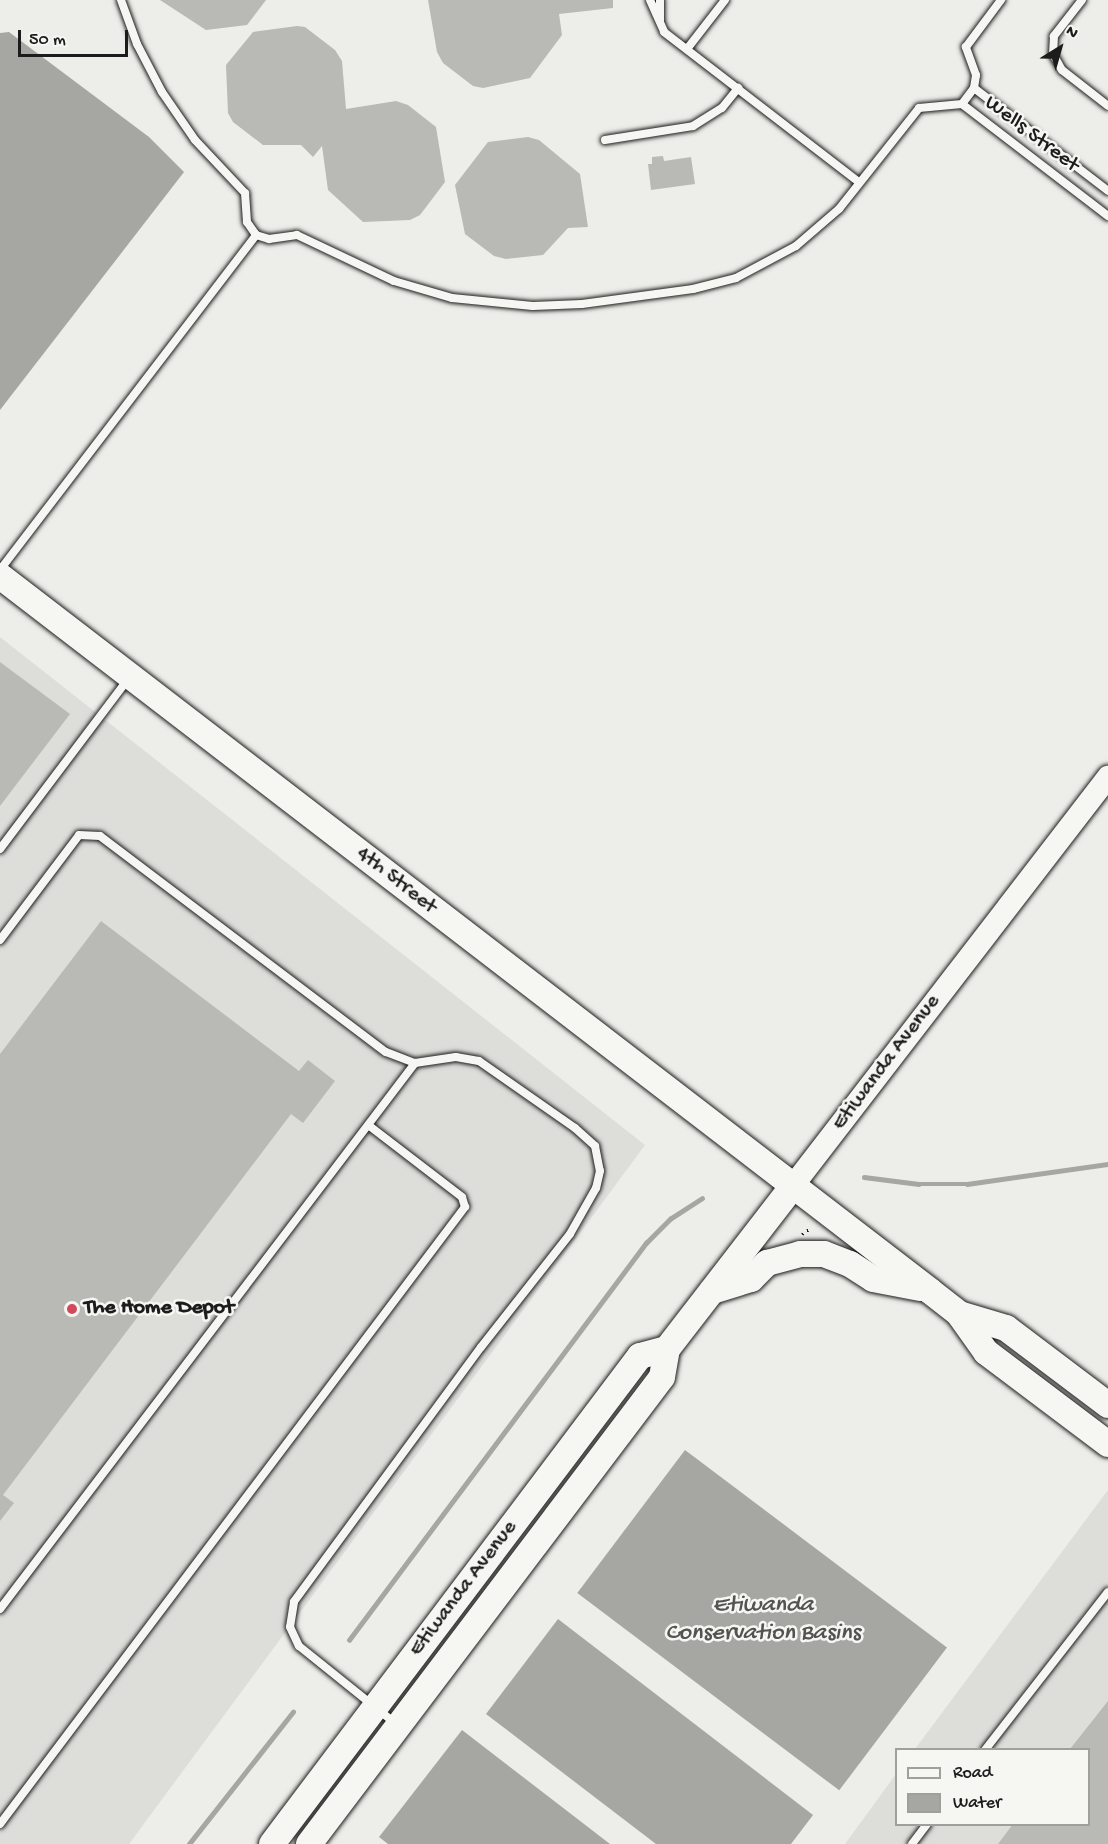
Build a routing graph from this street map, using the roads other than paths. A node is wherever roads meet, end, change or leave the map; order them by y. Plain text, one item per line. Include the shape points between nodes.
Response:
1 (120, 0) edge
2 (650, 0) edge
3 (660, 0) edge
4 (725, 0) edge
5 (1001, 0) edge
6 (1082, 0) edge
7 (660, 21) junction
8 (687, 49) junction
9 (738, 88) junction
10 (974, 88) junction
11 (962, 104) junction
12 (1108, 106) edge
13 (605, 140) dead end
14 (859, 182) junction
15 (1108, 191) edge
16 (1108, 216) edge
17 (256, 235) junction
18 (0, 570) edge
19 (0, 576) edge
20 (130, 676) junction
21 (1108, 777) edge
22 (0, 849) edge
23 (0, 940) edge
24 (415, 1063) junction
25 (368, 1125) junction
26 (792, 1187) junction
27 (712, 1291) junction
28 (930, 1291) junction
29 (959, 1314) junction
30 (667, 1349) junction
31 (1108, 1405) edge
32 (1108, 1444) edge
33 (1108, 1592) edge
34 (0, 1609) edge
35 (376, 1707) junction
36 (399, 1726) junction
37 (986, 1748) edge
38 (0, 1824) edge
39 (926, 1826) edge
40 (272, 1844) edge
41 (309, 1844) edge
42 (912, 1844) edge

1 - 17 lane via 136,44 162,92 195,140 244,194 247,222
2 - 7 lane
3 - 7 lane
4 - 8 lane
5 - 10 lane via 966,47 976,75
6 - 12 lane via 1054,36 1053,54 1062,70
7 - 8 lane via 664,32
8 - 9 lane
9 - 13 lane via 722,108 693,126
9 - 14 lane
10 - 11 lane
10 - 15 lane, Wells Street
11 - 14 lane via 919,108
11 - 16 lane, Wells Street
14 - 17 lane via 839,209 796,246 736,278 693,289 582,304 533,306 452,298 356,265 297,234 269,239
17 - 18 lane
19 - 20 main road, 4th Street
20 - 22 lane
20 - 26 main road, 4th Street
21 - 26 main road, Etiwanda Avenue
23 - 24 lane via 79,835 100,836 386,1052
24 - 25 lane
24 - 35 lane via 456,1057 479,1061 595,1146 600,1171 596,1188 570,1234 481,1347 294,1602 290,1627 299,1646
25 - 34 lane
25 - 38 lane via 462,1197 465,1207
26 - 27 main road, Etiwanda Avenue
26 - 28 main road, 4th Street
27 - 28 main road via 751,1279 767,1263 812,1254 850,1264 873,1280
27 - 30 main road, Etiwanda Avenue
28 - 29 main road, 4th Street
29 - 31 main road via 1006,1328
29 - 32 main road via 986,1352
30 - 35 main road, Etiwanda Avenue via 640,1356
30 - 36 main road, Etiwanda Avenue via 662,1377
33 - 37 lane
35 - 36 lane
35 - 40 main road, Etiwanda Avenue
36 - 41 main road, Etiwanda Avenue
39 - 42 lane

